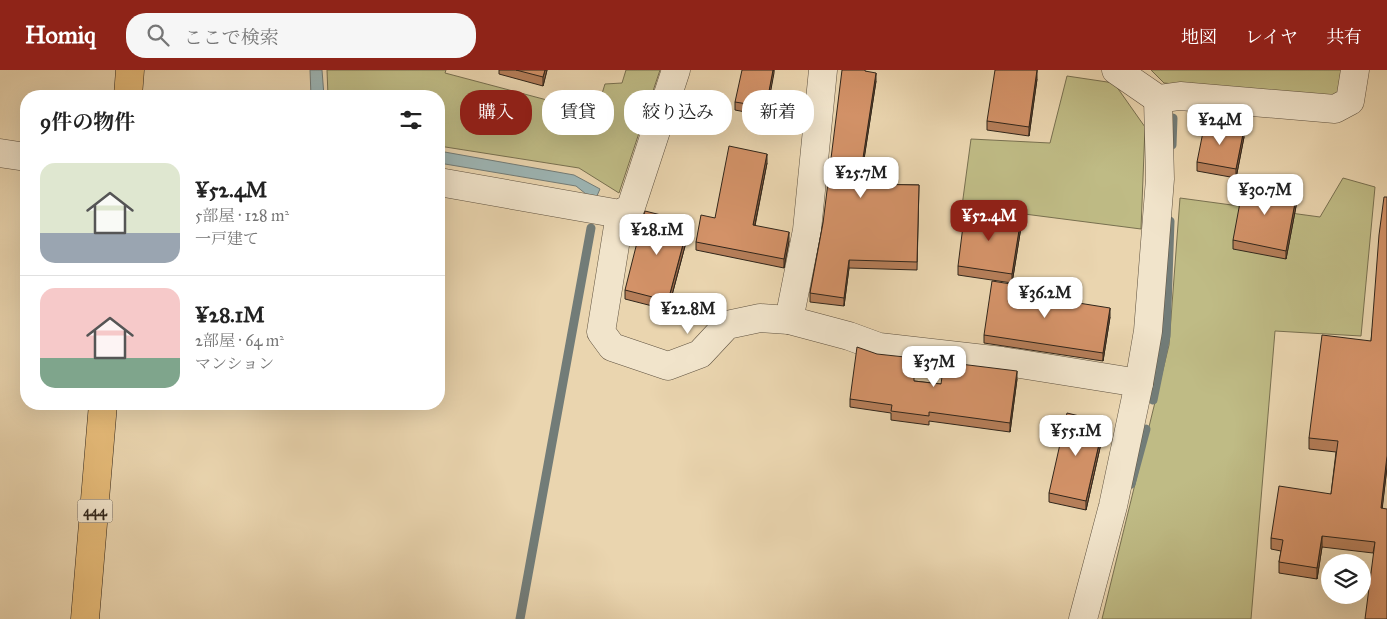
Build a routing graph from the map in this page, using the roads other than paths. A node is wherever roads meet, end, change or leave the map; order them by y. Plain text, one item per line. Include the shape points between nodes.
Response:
1 (130, 70) edge
2 (676, 70) edge
3 (823, 70) edge
4 (1116, 70) edge
5 (1355, 70) edge
6 (128, 90) edge
7 (1158, 99) junction
8 (0, 153) edge
9 (20, 156) edge
10 (445, 183) edge
11 (620, 214) junction
12 (789, 320) junction
13 (1140, 383) junction
14 (102, 410) edge
15 (85, 619) edge
16 (1084, 619) edge

1 - 6 highway
2 - 11 street via 631,207
3 - 12 street via 807,230
4 - 7 street
5 - 7 street via 1350,101 1335,109 1180,96
7 - 13 street via 1160,180 1148,331
8 - 9 street
10 - 11 street
11 - 12 street via 601,332 612,347 668,366 700,354 727,325 760,318
12 - 13 street via 879,347 1002,361
13 - 16 street
14 - 15 highway, 444

